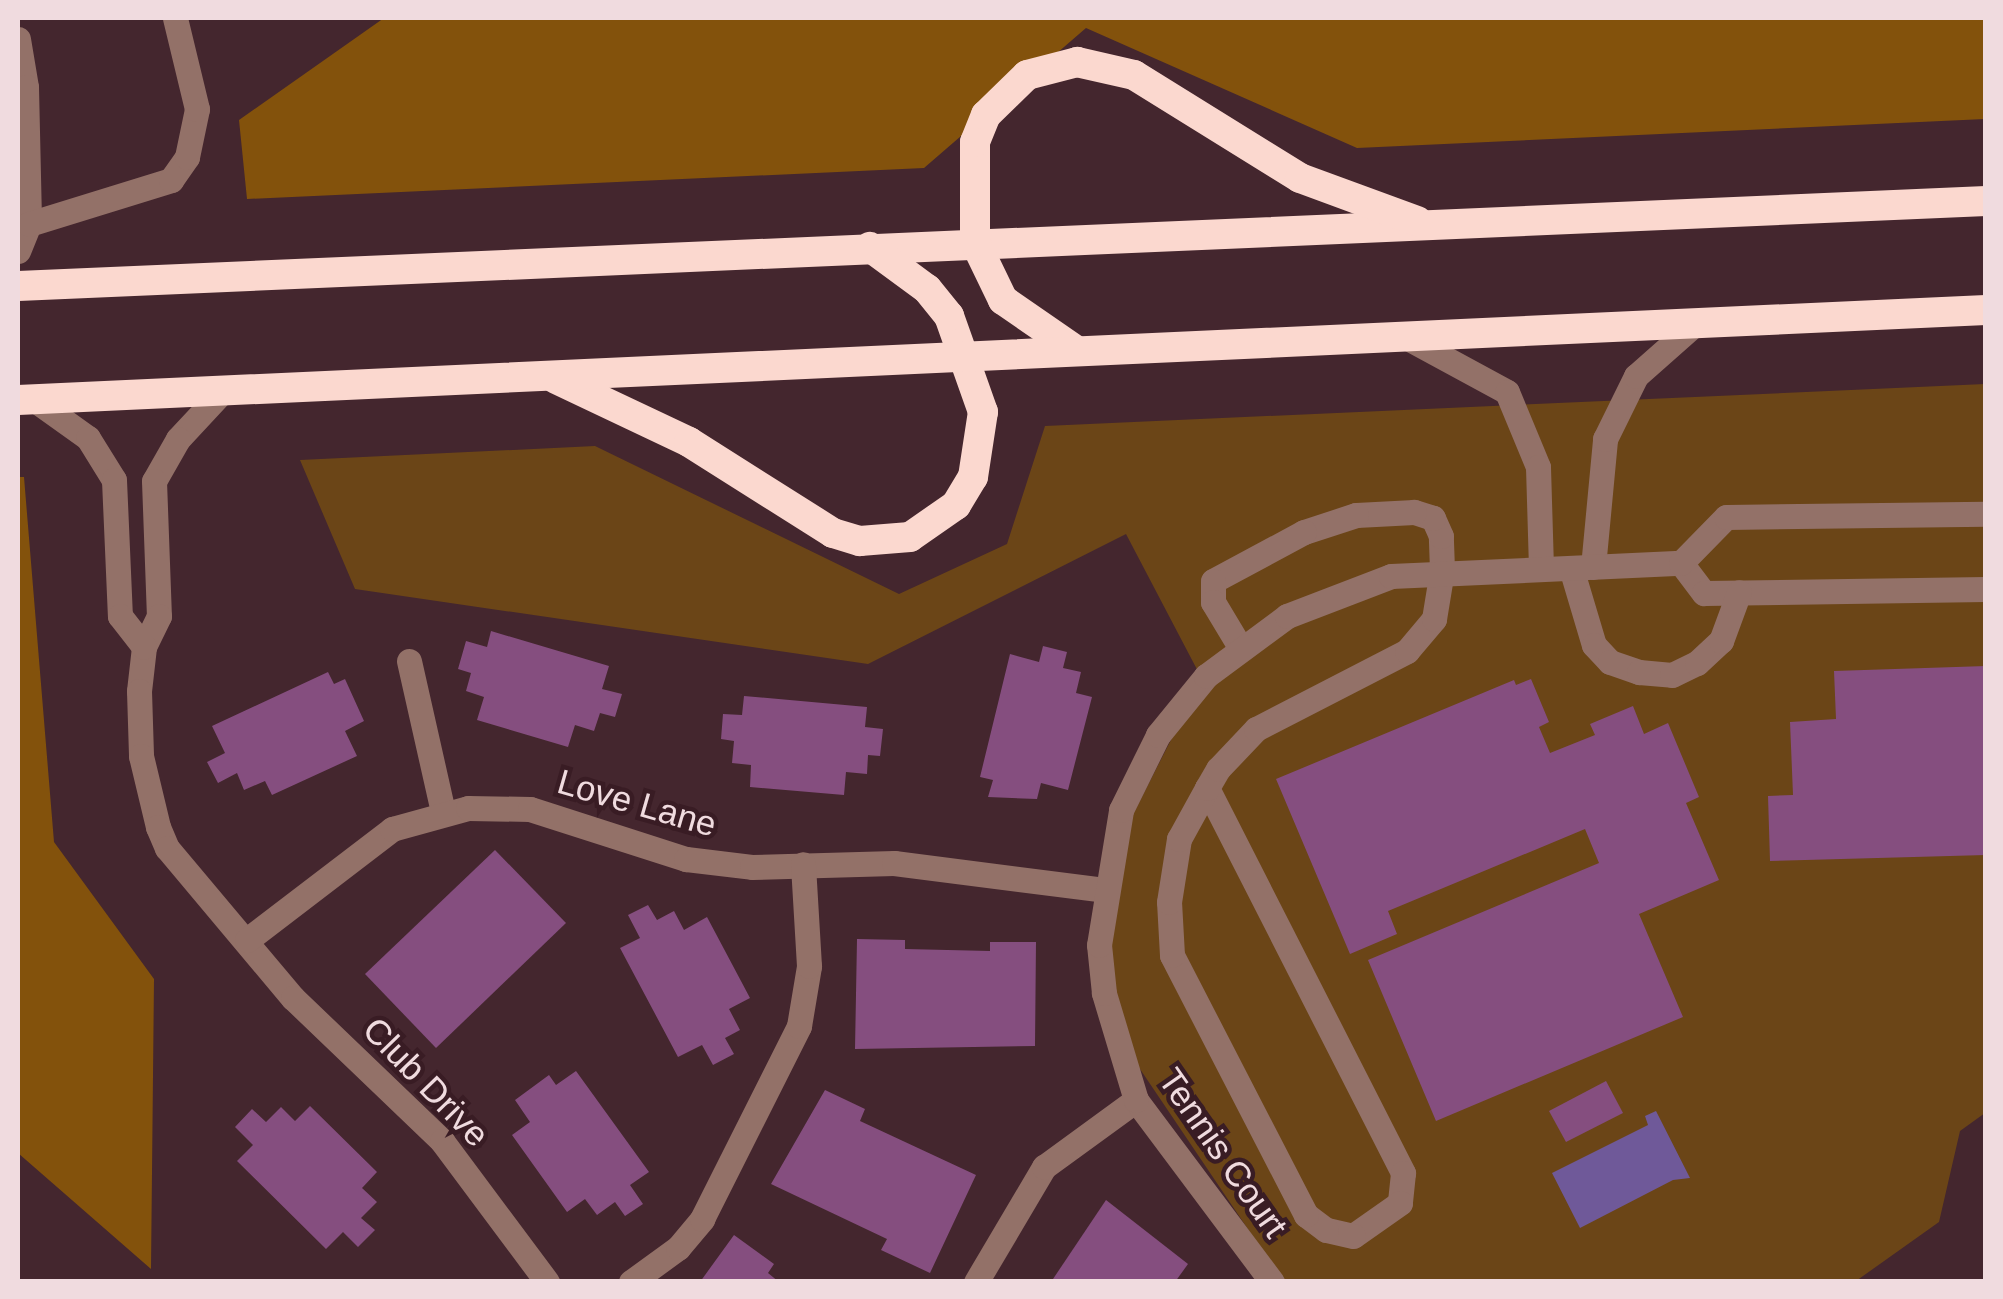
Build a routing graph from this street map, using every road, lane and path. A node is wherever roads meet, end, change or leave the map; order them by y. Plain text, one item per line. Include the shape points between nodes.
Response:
1 (176, 18) edge
2 (18, 39) edge
3 (1986, 202) edge
4 (25, 218) edge
5 (1434, 227) junction
6 (975, 242) junction
7 (870, 246) junction
8 (18, 251) edge
9 (18, 286) edge
10 (1986, 310) edge
11 (1696, 323) junction
12 (1404, 336) junction
13 (1077, 351) junction
14 (967, 354) junction
15 (554, 378) junction
16 (220, 395) junction
17 (26, 400) edge
18 (155, 510) junction
19 (1986, 514) edge
20 (115, 515) junction
21 (1682, 563) junction
22 (1582, 567) junction
23 (1540, 569) junction
24 (1442, 570) junction
25 (1986, 589) edge
26 (1739, 592) junction
27 (144, 648) junction
28 (1240, 648) junction
29 (409, 661) dead end
30 (1207, 788) junction
31 (443, 812) junction
32 (802, 864) junction
33 (1106, 890) junction
34 (247, 940) junction
35 (1136, 1100) junction
36 (546, 1282) edge
37 (632, 1282) edge
38 (976, 1282) edge
39 (1272, 1282) edge

1 - 4 street via 198,108 187,157 171,180
2 - 4 street via 26,87
3 - 5 highway
4 - 8 street
5 - 6 highway
5 - 6 highway via 1300,178 1134,75 1077,62 1027,75 986,115 970,170
6 - 7 highway
6 - 13 highway via 1004,300
7 - 9 highway
7 - 14 highway via 927,289
10 - 11 highway
11 - 12 highway
11 - 22 street via 1636,376 1605,439
12 - 13 highway
12 - 23 street via 1507,392 1538,466
13 - 14 highway
14 - 15 highway
14 - 15 highway via 982,412 974,477 935,524 882,542 832,533 689,442
15 - 16 highway
16 - 17 highway
16 - 18 street via 178,439 154,481
17 - 20 street via 99,451 114,480
18 - 20 street
18 - 27 street via 160,616
19 - 21 street via 1726,517
20 - 27 street via 120,616
21 - 22 street, Tennis Court
21 - 26 street via 1704,592
22 - 23 street, Tennis Court
22 - 26 street via 1594,645 1610,662 1640,672 1672,675 1697,663 1721,641
23 - 24 street, Tennis Court
24 - 28 street, Tennis Court via 1391,576 1329,595
24 - 28 street via 1442,536 1433,518 1414,512 1356,516 1304,532 1213,581 1212,602
24 - 30 street via 1434,619 1407,651 1256,730
25 - 26 street
27 - 34 street, Club Drive via 141,756 158,827 166,848
28 - 33 street, Tennis Court via 1182,703 1141,764 1116,826
29 - 31 street
30 - 30 street via 1179,839 1169,902 1172,956 1306,1214 1326,1230 1354,1236 1400,1203 1404,1173
31 - 32 street, Love Lane via 530,809 686,859 752,867
31 - 34 street, Love Lane via 392,829 359,850
32 - 33 street, Love Lane via 894,862
32 - 37 street via 809,966 799,1026 702,1219 678,1248
33 - 35 street, Tennis Court via 1099,944 1104,994
34 - 36 street, Club Drive via 293,998 442,1141
35 - 38 street via 1044,1167
35 - 39 street, Tennis Court

